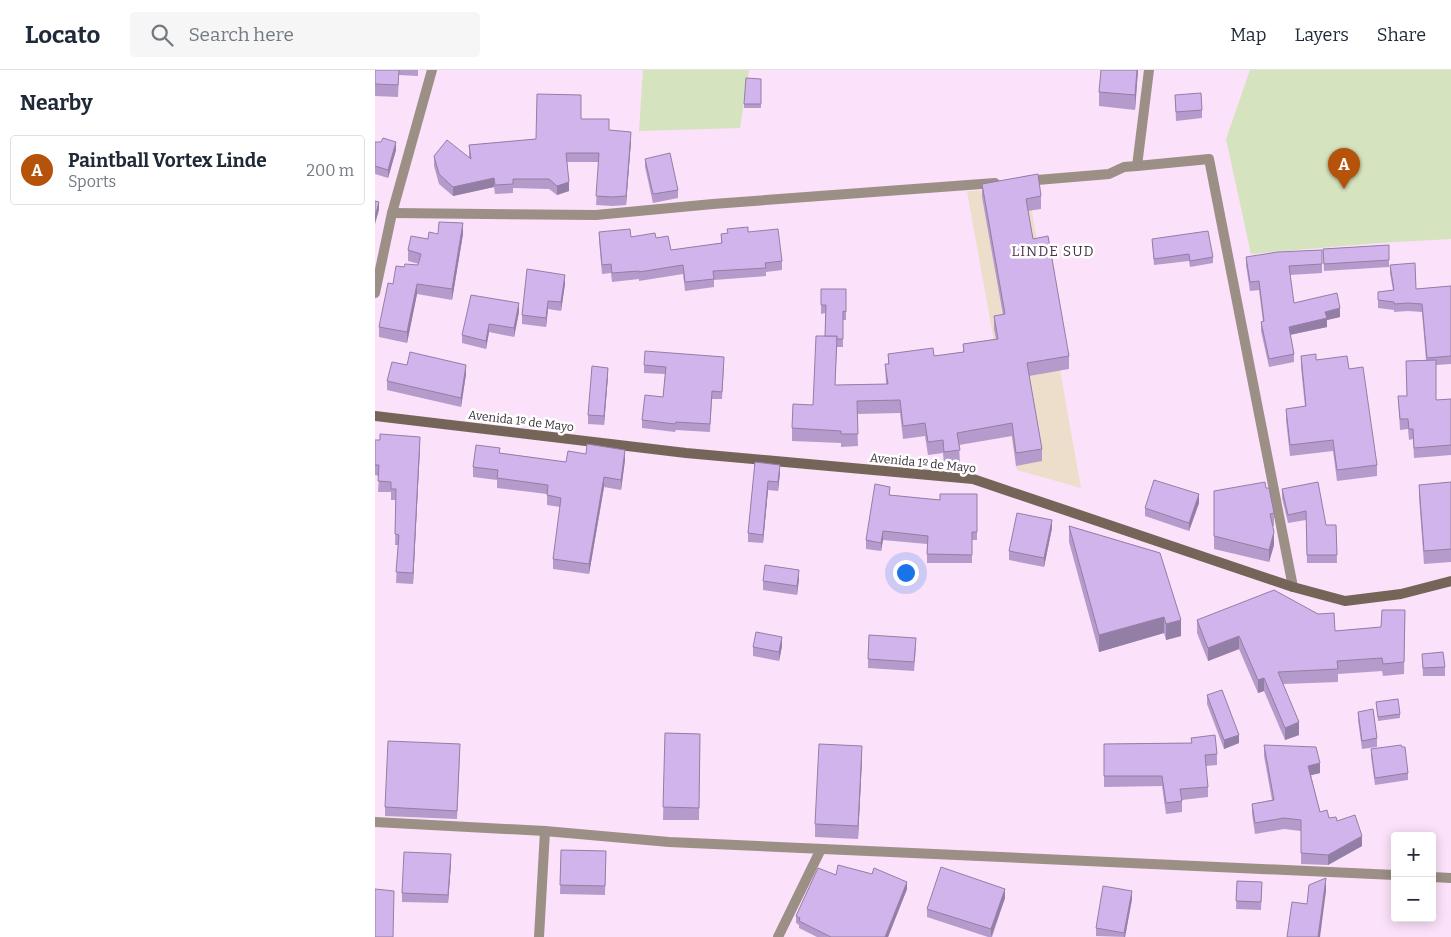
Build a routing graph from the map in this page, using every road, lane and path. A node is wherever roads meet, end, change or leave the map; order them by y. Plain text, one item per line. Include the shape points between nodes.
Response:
1 (432, 70) edge
2 (1149, 70) edge
3 (1137, 166) junction
4 (392, 213) junction
5 (375, 293) edge
6 (375, 416) edge
7 (1451, 581) edge
8 (1293, 587) junction
9 (375, 822) edge
10 (545, 831) junction
11 (821, 849) junction
12 (1391, 875) edge
13 (1436, 877) edge
14 (1451, 878) edge
15 (539, 937) edge
16 (778, 937) edge

1 - 4 street
2 - 3 street
3 - 4 street via 1124,167 1109,174 596,215
3 - 8 street via 1209,158
4 - 5 street
6 - 8 main road, Avenida 1º de Mayo via 686,454 973,479
7 - 8 main road, Avenida 1º de Mayo via 1401,594 1345,601
9 - 10 street
10 - 11 street via 669,842
10 - 15 street
11 - 12 street
11 - 16 street
13 - 14 street

